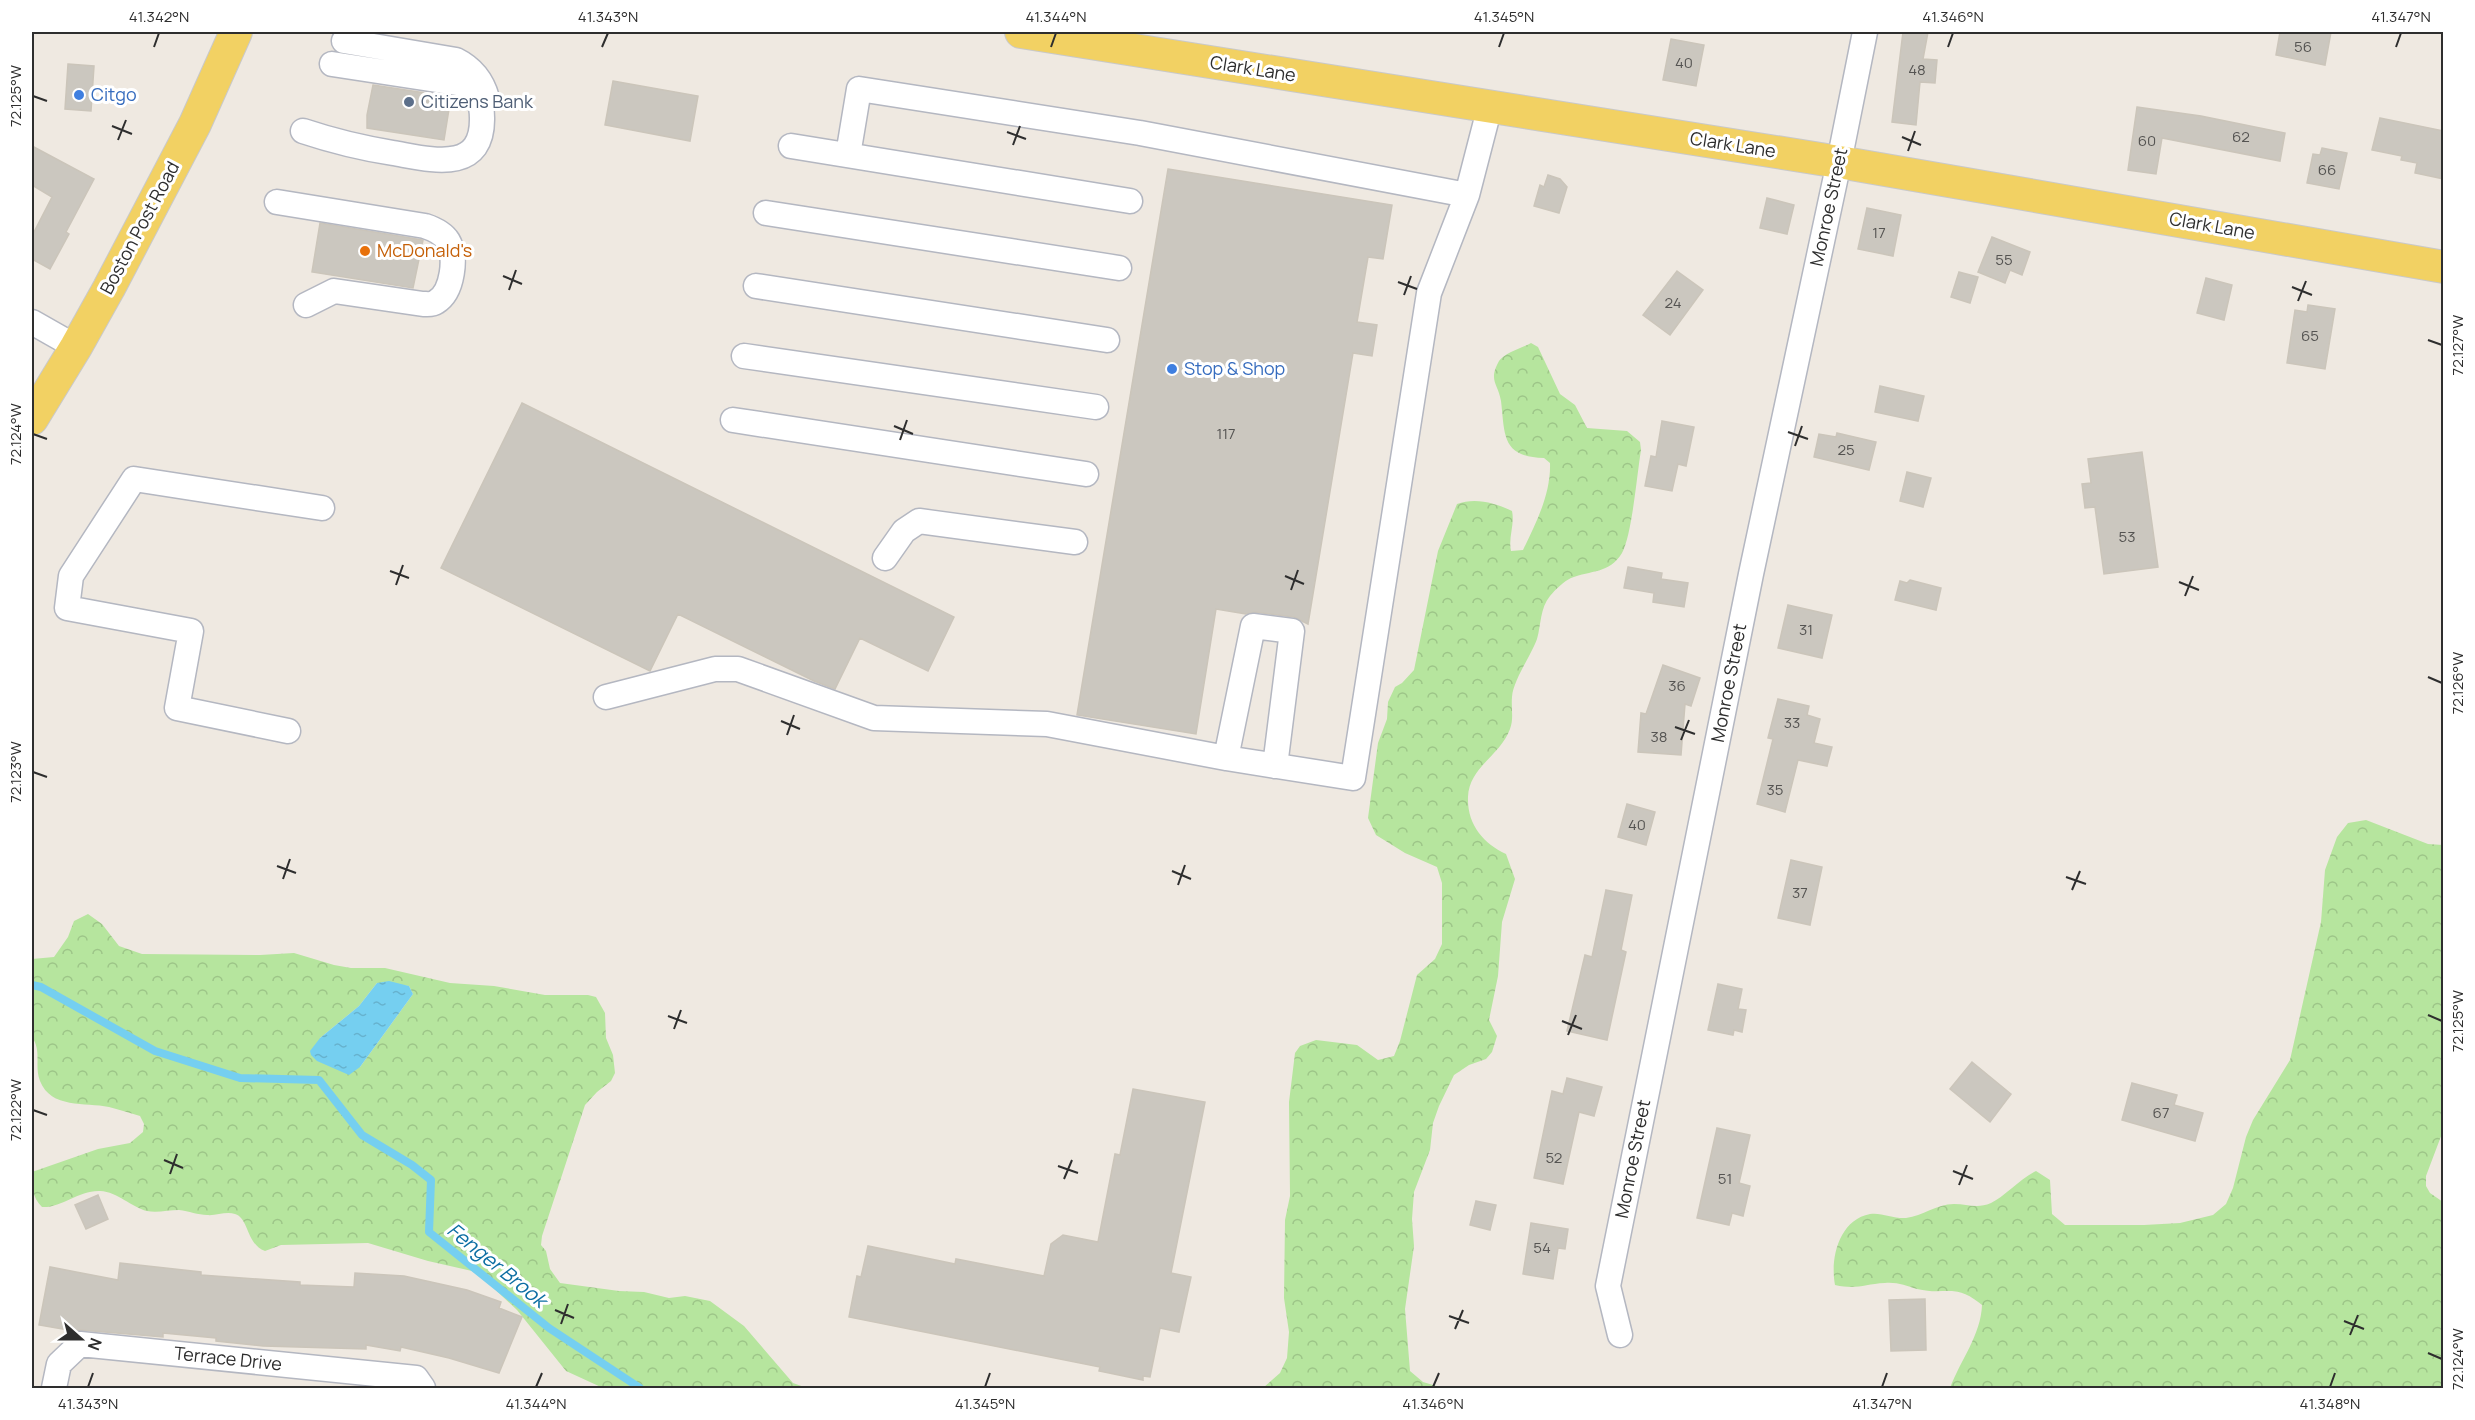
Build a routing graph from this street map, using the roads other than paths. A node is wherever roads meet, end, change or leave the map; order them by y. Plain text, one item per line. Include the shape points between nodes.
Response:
1 (236, 32) edge
2 (1021, 32) edge
3 (1865, 32) edge
4 (344, 41) dead end
5 (332, 64) dead end
6 (1490, 106) junction
7 (303, 130) dead end
8 (481, 132) junction
9 (791, 146) dead end
10 (848, 155) junction
11 (1839, 162) junction
12 (1467, 195) junction
13 (1130, 201) dead end
14 (277, 202) dead end
15 (766, 213) dead end
16 (2444, 267) edge
17 (1119, 268) dead end
18 (756, 286) dead end
19 (306, 305) dead end
20 (32, 322) edge
21 (1107, 340) dead end
22 (76, 347) junction
23 (744, 356) dead end
24 (1096, 407) dead end
25 (32, 419) edge
26 (733, 420) dead end
27 (1086, 474) dead end
28 (322, 508) dead end
29 (1075, 542) dead end
30 (885, 558) dead end
31 (606, 697) dead end
32 (288, 731) dead end
33 (1226, 758) junction
34 (1275, 766) junction
35 (1620, 1335) dead end
36 (54, 1389) edge
37 (423, 1389) edge

1 - 22 main road, Boston Post Road via 195,124
2 - 6 main road, Clark Lane
3 - 11 street, Monroe Street
4 - 8 street via 442,56 462,63 484,87 486,108
5 - 8 street via 463,84 477,95
6 - 11 main road, Clark Lane
6 - 12 street
7 - 8 street via 347,145 434,161 448,161 470,152
9 - 10 street
10 - 12 street via 859,89 1140,133
10 - 13 street
11 - 16 main road, Clark Lane
11 - 35 street, Monroe Street via 1751,574 1608,1287
12 - 34 street via 1429,293 1353,778
14 - 19 street via 425,226 441,233 451,247 448,284 436,302 423,304 334,291
15 - 17 street
18 - 21 street
20 - 22 street
22 - 25 main road, Boston Post Road
23 - 24 street
26 - 27 street
28 - 32 street via 134,479 71,576 67,608 191,631 177,708
29 - 30 street via 919,521 904,531
31 - 33 street via 715,669 738,669 874,718 1047,724
33 - 34 street
33 - 34 street via 1253,627 1292,631
36 - 37 street, Terrace Drive via 59,1364 80,1344 416,1378

